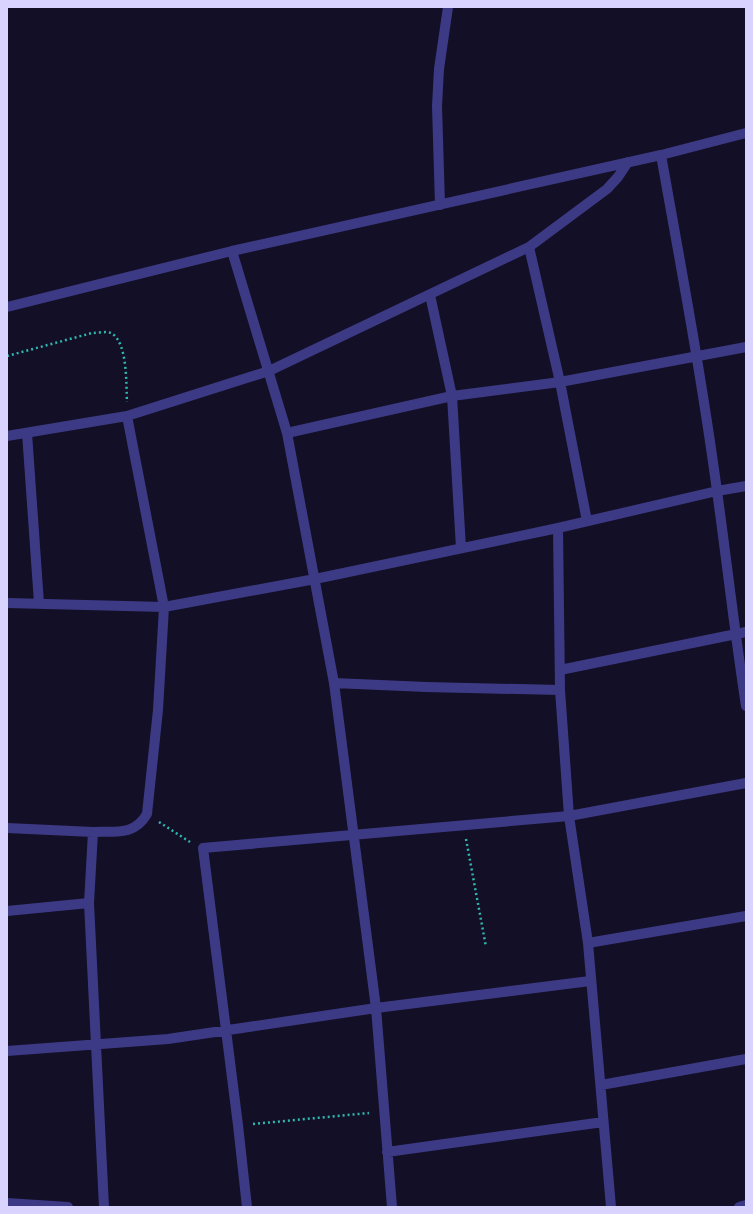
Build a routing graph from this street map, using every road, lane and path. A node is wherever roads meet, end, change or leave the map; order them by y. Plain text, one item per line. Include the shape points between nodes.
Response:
1 (448, 7) edge
2 (746, 133) edge
3 (661, 155) junction
4 (628, 162) junction
5 (440, 205) junction
6 (529, 247) junction
7 (232, 251) junction
8 (430, 295) junction
9 (7, 307) edge
10 (746, 347) edge
11 (7, 356) edge
12 (696, 356) junction
13 (269, 371) junction
14 (560, 382) junction
15 (452, 396) junction
16 (127, 416) junction
17 (27, 433) junction
18 (286, 433) junction
19 (7, 436) edge
20 (746, 486) edge
21 (717, 491) junction
22 (587, 521) junction
23 (558, 528) junction
24 (461, 548) junction
25 (315, 579) junction
26 (7, 603) edge
27 (39, 604) junction
28 (164, 607) junction
29 (746, 632) edge
30 (735, 634) junction
31 (560, 670) junction
32 (334, 683) junction
33 (560, 690) junction
34 (746, 706) edge
35 (746, 783) edge
36 (147, 814) junction
37 (569, 816) junction
38 (463, 825) junction
39 (7, 828) edge
40 (93, 832) junction
41 (353, 834) junction
42 (203, 848) junction
43 (89, 903) junction
44 (7, 911) edge
45 (746, 916) edge
46 (588, 944) junction
47 (486, 947) dead end
48 (590, 981) junction
49 (376, 1008) junction
50 (226, 1031) junction
51 (96, 1044) junction
52 (7, 1051) edge
53 (746, 1059) edge
54 (601, 1085) junction
55 (384, 1112) junction
56 (604, 1122) junction
57 (238, 1125) junction
58 (387, 1152) junction
59 (7, 1204) edge
60 (746, 1206) edge
61 (68, 1207) edge
62 (104, 1207) edge
63 (247, 1207) edge
64 (392, 1207) edge
65 (611, 1207) edge
66 (739, 1207) edge

1 - 5 street via 437,100
2 - 3 street
3 - 4 street
3 - 12 street
4 - 5 street
4 - 6 street via 607,189
5 - 7 street
6 - 8 street
6 - 14 street
7 - 9 street
7 - 13 street
8 - 13 street
8 - 15 street
10 - 12 street
11 - 16 path via 92,333 111,333 119,341 125,360
12 - 14 street
12 - 21 street
13 - 16 street
13 - 18 street
14 - 15 street
14 - 22 street
15 - 18 street
15 - 24 street
16 - 17 street
16 - 28 street
17 - 19 street
17 - 27 street
18 - 25 street
20 - 21 street
21 - 22 street
21 - 30 street
22 - 23 street
23 - 24 street
23 - 31 street
24 - 25 street
25 - 28 street
25 - 32 street
26 - 27 street
27 - 28 street
28 - 36 street via 158,710
29 - 30 street
30 - 31 street
30 - 34 street
31 - 33 street
32 - 33 street
32 - 41 street
33 - 37 street
35 - 37 street
36 - 40 street via 139,825 131,829
36 - 42 path
37 - 38 street
37 - 46 street
38 - 41 street
38 - 47 path
39 - 40 street
40 - 43 street
41 - 42 street
41 - 49 street
42 - 50 street
43 - 44 street
43 - 51 street
45 - 46 street
46 - 48 street
48 - 49 street
48 - 54 street
49 - 50 street
49 - 55 street
50 - 51 street
50 - 57 street
51 - 52 street
51 - 62 street
53 - 54 street
54 - 56 street
55 - 57 path
55 - 58 street
56 - 58 street
56 - 65 street
57 - 63 street
58 - 64 street
59 - 61 street
60 - 66 street

